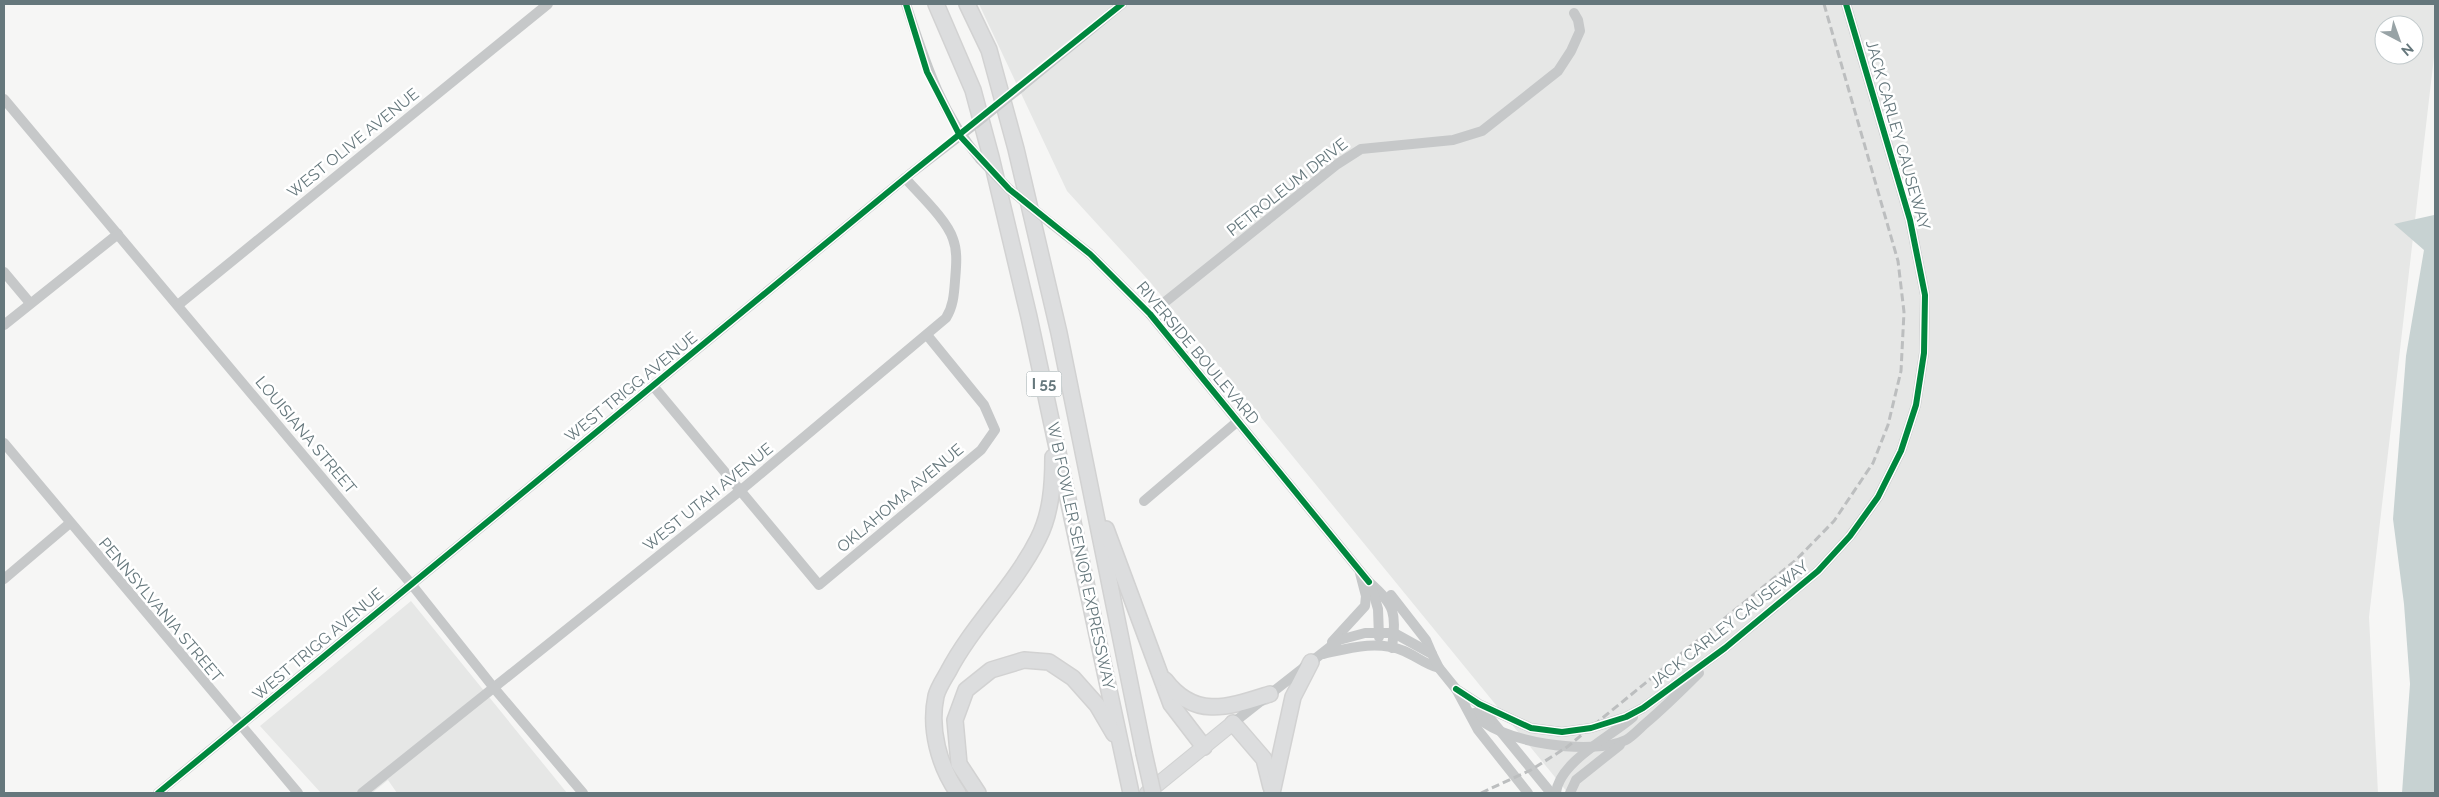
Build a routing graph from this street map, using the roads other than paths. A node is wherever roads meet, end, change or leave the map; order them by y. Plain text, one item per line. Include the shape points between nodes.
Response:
1 (548, 4) edge
2 (906, 4) edge
3 (936, 4) edge
4 (967, 4) edge
5 (1122, 4) edge
6 (1846, 4) edge
7 (1574, 13) dead end
8 (4, 99) edge
9 (960, 136) junction
10 (905, 178) junction
11 (118, 234) junction
12 (4, 272) edge
13 (30, 303) junction
14 (178, 305) junction
15 (1150, 314) junction
16 (4, 325) edge
17 (927, 335) junction
18 (654, 387) junction
19 (1238, 421) junction
20 (1053, 428) junction
21 (4, 443) edge
22 (1089, 481) junction
23 (741, 490) junction
24 (1144, 501) dead end
25 (70, 524) junction
26 (1358, 567) junction
27 (4, 579) edge
28 (1370, 582) junction
29 (412, 585) junction
30 (1379, 632) junction
31 (1394, 633) junction
32 (1330, 644) junction
33 (1378, 646) junction
34 (1392, 648) junction
35 (1725, 648) junction
36 (1432, 654) junction
37 (1317, 658) junction
38 (1157, 668) junction
39 (1439, 668) junction
40 (494, 688) junction
41 (1456, 689) junction
42 (1270, 694) junction
43 (1476, 702) junction
44 (1643, 708) junction
45 (1233, 723) junction
46 (240, 727) junction
47 (1498, 729) junction
48 (1627, 740) junction
49 (1121, 746) junction
50 (1595, 746) junction
51 (1204, 747) junction
52 (158, 793) edge
53 (298, 793) edge
54 (362, 793) edge
55 (583, 793) edge
56 (958, 793) edge
57 (978, 793) edge
58 (1131, 793) edge
59 (1148, 793) edge
60 (1153, 793) edge
61 (1272, 793) edge
62 (1528, 793) edge
63 (1551, 793) edge
64 (1556, 793) edge
65 (1570, 793) edge

1 - 14 street, WEST OLIVE AVENUE
2 - 9 street, RIVERSIDE BOULEVARD via 927,72
3 - 20 highway, W B FOWLER SENIOR EXPRESSWAY / I 55 via 973,90
4 - 22 highway, W B FOWLER SENIOR EXPRESSWAY / I 55 via 989,50 1016,149
5 - 9 street, WEST TRIGG AVENUE, bridge
6 - 35 street, JACK CARLEY CAUSEWAY via 1910,220 1924,295 1924,353 1916,405 1901,451 1878,496 1850,536 1818,571
7 - 15 street, PETROLEUM DRIVE via 1580,31 1558,71 1482,131 1453,140 1361,149 1336,165
8 - 11 street, LOUISIANA STREET
9 - 10 street, WEST TRIGG AVENUE
9 - 15 street, RIVERSIDE BOULEVARD, bridge via 1009,188 1090,254
10 - 17 street, WEST UTAH AVENUE via 946,227 956,253 950,311
10 - 18 street, WEST TRIGG AVENUE
11 - 13 street
11 - 14 street, LOUISIANA STREET
12 - 13 street
13 - 16 street
14 - 29 street, LOUISIANA STREET
15 - 19 street, RIVERSIDE BOULEVARD
17 - 23 street, WEST UTAH AVENUE
17 - 23 street, OKLAHOMA AVENUE via 984,405 995,430 981,450 819,585
18 - 23 street
18 - 29 street, WEST TRIGG AVENUE
19 - 24 street
19 - 26 street, RIVERSIDE BOULEVARD
20 - 49 highway, W B FOWLER SENIOR EXPRESSWAY / I 55
20 - 56 highway via 1053,490 1039,538 1008,587 959,651 936,694 934,732 946,776
21 - 25 street, PENNSYLVANIA STREET
22 - 38 highway
22 - 60 highway, W B FOWLER SENIOR EXPRESSWAY / I 55, bridge
23 - 40 street, WEST UTAH AVENUE
25 - 27 street
25 - 46 street, PENNSYLVANIA STREET
26 - 28 street, RIVERSIDE BOULEVARD
26 - 32 street via 1366,596 1365,606
26 - 36 street via 1372,576 1393,598 1426,640
28 - 30 street, RIVERSIDE BOULEVARD via 1378,609
28 - 31 street, RIVERSIDE BOULEVARD via 1388,599
29 - 40 street, LOUISIANA STREET
29 - 46 street, WEST TRIGG AVENUE
30 - 31 street
30 - 32 street
30 - 33 street, RIVERSIDE BOULEVARD
31 - 34 street, RIVERSIDE BOULEVARD
31 - 36 street
32 - 37 street
33 - 34 street
33 - 37 street via 1364,645
34 - 39 street
35 - 44 street, JACK CARLEY CAUSEWAY
35 - 48 street, JACK CARLEY CAUSEWAY
36 - 39 street
37 - 42 street
37 - 61 highway via 1293,697
38 - 42 highway via 1173,690 1193,704 1226,708
38 - 51 highway via 1171,704
39 - 41 street
40 - 54 street, WEST UTAH AVENUE
40 - 55 street, LOUISIANA STREET
41 - 43 street, JACK CARLEY CAUSEWAY
41 - 47 street, JACK CARLEY CAUSEWAY via 1480,721
41 - 62 street via 1478,730
42 - 45 street
43 - 44 street, JACK CARLEY CAUSEWAY via 1531,728 1562,732 1591,728
43 - 47 street
44 - 50 street
45 - 51 main road
45 - 61 highway via 1264,759
46 - 52 street, WEST TRIGG AVENUE
46 - 53 street, PENNSYLVANIA STREET
47 - 50 street, JACK CARLEY CAUSEWAY via 1559,746
47 - 63 street
48 - 50 street, JACK CARLEY CAUSEWAY via 1609,746
48 - 65 street via 1576,780
49 - 57 highway via 1097,705 1073,678 1049,662 1024,660 991,670 966,690 955,720 959,764
49 - 58 highway, W B FOWLER SENIOR EXPRESSWAY / I 55
50 - 64 street via 1570,765
51 - 59 main road

